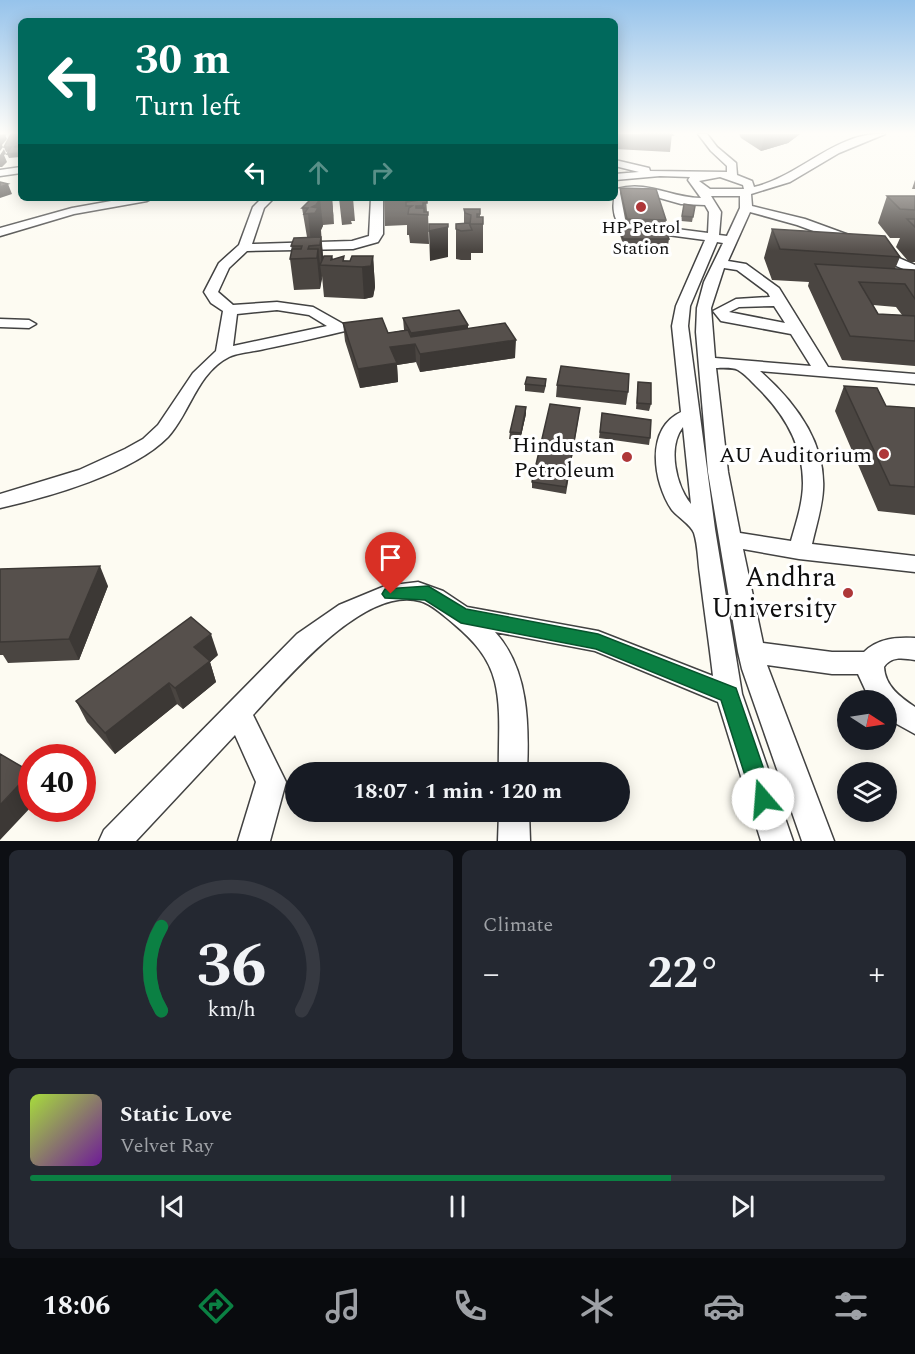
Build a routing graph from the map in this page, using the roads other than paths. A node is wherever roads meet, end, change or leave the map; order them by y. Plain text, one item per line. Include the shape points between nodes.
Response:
1 (657, 173) edge
2 (660, 173) edge
3 (666, 173) edge
4 (734, 173) edge
5 (795, 173) edge
6 (706, 175) junction
7 (756, 176) dead end
8 (618, 177) edge
9 (735, 177) junction
10 (748, 190) junction
11 (702, 192) junction
12 (130, 201) edge
13 (265, 201) edge
14 (377, 201) edge
15 (746, 208) junction
16 (1, 231) edge
17 (712, 237) junction
18 (731, 240) junction
19 (245, 246) junction
20 (720, 263) junction
21 (915, 270) edge
22 (779, 301) junction
23 (704, 308) junction
24 (230, 310) junction
25 (720, 311) junction
26 (0, 323) edge
27 (28, 324) dead end
28 (797, 330) junction
29 (224, 353) junction
30 (707, 362) junction
31 (742, 365) junction
32 (823, 372) junction
33 (915, 379) edge
34 (0, 501) edge
35 (731, 539) junction
36 (799, 551) junction
37 (915, 564) edge
38 (461, 616) junction
39 (915, 649) edge
40 (752, 652) junction
41 (872, 663) junction
42 (729, 694) junction
43 (238, 712) junction
44 (915, 720) edge
45 (513, 762) edge
46 (514, 822) edge
47 (115, 841) edge
48 (254, 841) edge
49 (514, 841) edge
50 (777, 841) edge
51 (818, 841) edge

1 - 8 street
2 - 11 street
3 - 6 street
4 - 9 street
5 - 10 street via 777,183
6 - 9 street
6 - 11 street via 694,179
7 - 9 street
9 - 10 street via 748,183
10 - 11 street
10 - 15 street
11 - 17 street via 716,222
11 - 17 street via 679,200 633,188 621,191 618,198 627,226
12 - 16 street via 72,211
13 - 19 street via 259,207
14 - 19 street via 377,234 365,243 262,250
15 - 18 street
15 - 21 street via 838,235
17 - 18 street
17 - 42 street via 683,306 680,326 704,529
18 - 20 street
19 - 24 street via 222,266 211,292
20 - 22 street via 741,267 752,274 774,291
20 - 23 street
22 - 25 street via 736,303
22 - 28 street
23 - 25 street
23 - 30 street
24 - 29 street
24 - 29 street via 277,306 313,311 340,328
25 - 28 street via 726,318
26 - 27 street
28 - 32 street
29 - 34 street via 209,363 162,433 128,458 22,497
30 - 31 street
30 - 35 street via 718,472
31 - 32 street
31 - 36 street via 791,414 810,454 813,484
32 - 33 street
35 - 36 street
35 - 40 street
36 - 37 street
38 - 42 street via 598,641
38 - 43 street via 428,593 391,594 361,605 312,636
38 - 45 street via 494,646 506,667 512,693
39 - 41 street via 887,649 877,654
40 - 41 street via 832,663
40 - 51 street
41 - 44 street via 871,674 885,699
42 - 50 street
43 - 47 street
43 - 48 street via 271,782
46 - 49 street

